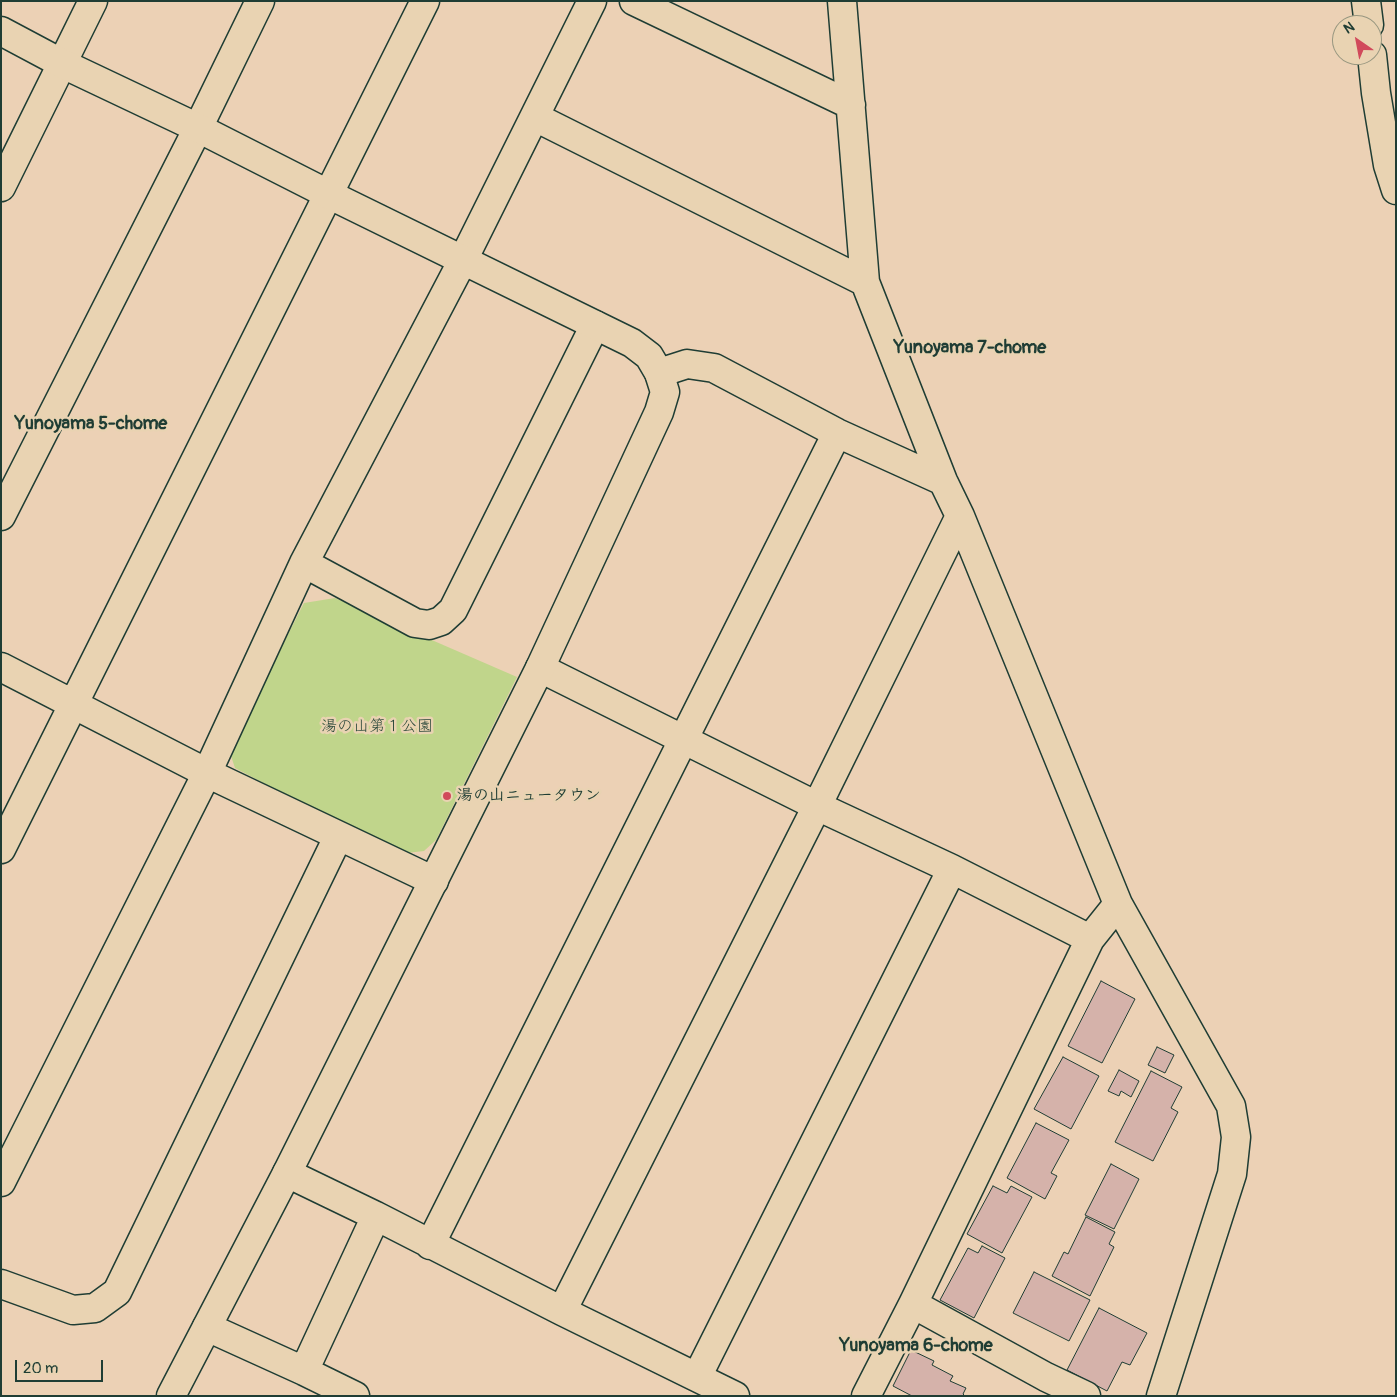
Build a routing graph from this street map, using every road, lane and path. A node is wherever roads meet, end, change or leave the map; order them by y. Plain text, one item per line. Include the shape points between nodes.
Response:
1 (93, 1) edge
2 (260, 1) edge
3 (425, 1) edge
4 (592, 1) edge
5 (634, 1) edge
6 (842, 1) edge
7 (1366, 1) edge
8 (1368, 15) edge
9 (1, 31) edge
10 (63, 64) junction
11 (1373, 65) edge
12 (851, 105) junction
13 (536, 117) junction
14 (198, 128) junction
15 (1, 187) edge
16 (1396, 190) edge
17 (328, 194) junction
18 (463, 260) junction
19 (865, 282) junction
20 (595, 324) junction
21 (659, 373) junction
22 (837, 432) junction
23 (943, 481) junction
24 (1, 516) edge
25 (960, 516) junction
26 (304, 563) junction
27 (1, 667) edge
28 (540, 668) junction
29 (74, 705) junction
30 (683, 739) junction
31 (206, 773) junction
32 (817, 806) junction
33 (338, 837) junction
34 (1, 849) edge
35 (952, 869) junction
36 (434, 881) junction
37 (1118, 904) junction
38 (1090, 939) junction
39 (287, 1174) junction
40 (1, 1182) edge
41 (376, 1216) junction
42 (430, 1245) junction
43 (1, 1284) edge
44 (913, 1304) junction
45 (562, 1311) junction
46 (207, 1327) junction
47 (304, 1371) junction
48 (697, 1377) junction
49 (1041, 1386) edge
50 (171, 1396) edge
51 (355, 1396) edge
52 (735, 1396) edge
53 (866, 1396) edge
54 (1086, 1396) edge
55 (1161, 1396) edge

1 - 10 street
2 - 14 street
3 - 17 street
4 - 13 street
5 - 12 street
6 - 12 street
7 - 8 street
9 - 10 street
10 - 14 street
10 - 15 street
11 - 16 street via 1387,156
12 - 19 street
13 - 18 street
13 - 19 street
14 - 17 street
14 - 24 street
17 - 18 street
17 - 29 street
18 - 20 street
18 - 26 street
19 - 23 street
20 - 21 street via 632,343 649,356
20 - 26 street via 453,610 441,621 415,623
21 - 22 street via 687,364 714,368
21 - 28 street via 664,392 659,412
22 - 23 street
22 - 30 street
23 - 25 street
25 - 32 street
25 - 37 street
26 - 31 street
27 - 29 street
28 - 30 street
28 - 36 street
29 - 31 street
29 - 34 street
30 - 32 street
30 - 42 street
31 - 33 street
31 - 40 street
32 - 35 street
32 - 45 street
33 - 36 street
33 - 43 street via 117,1292 95,1308 73,1310
35 - 38 street
35 - 48 street
36 - 39 street
37 - 38 street
37 - 55 street via 1231,1106 1236,1137 1232,1174
38 - 44 street
39 - 41 street
39 - 46 street
41 - 42 street
41 - 47 street
42 - 45 street
44 - 49 street
44 - 53 street
45 - 48 street
46 - 47 street
46 - 50 street
47 - 51 street
48 - 52 street
49 - 54 street

